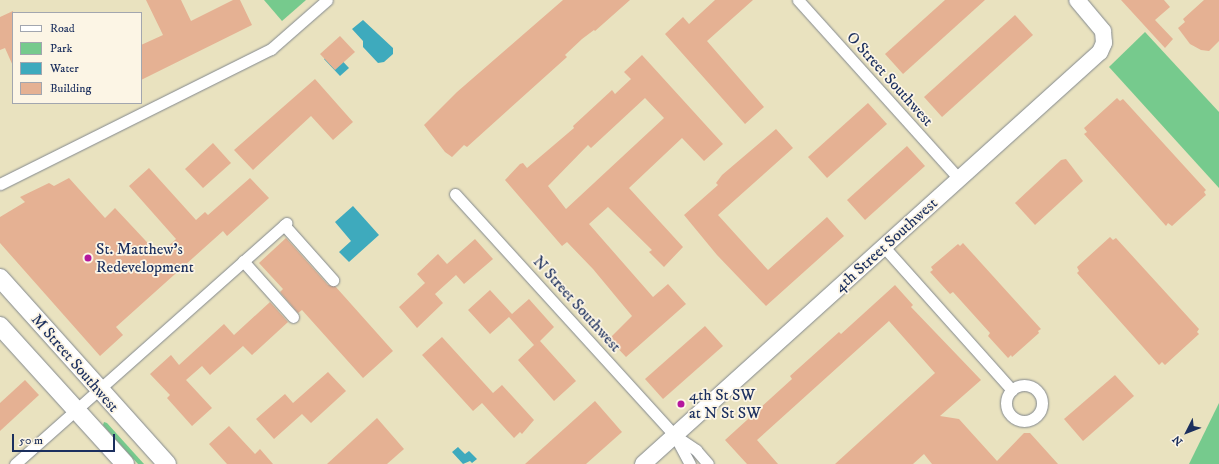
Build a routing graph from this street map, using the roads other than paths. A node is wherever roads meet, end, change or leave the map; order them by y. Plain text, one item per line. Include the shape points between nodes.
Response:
1 (327, 0) edge
2 (798, 0) edge
3 (1077, 0) edge
4 (959, 179) junction
5 (0, 184) edge
6 (455, 194) dead end
7 (884, 247) junction
8 (243, 262) junction
9 (0, 278) edge
10 (333, 280) dead end
11 (293, 317) dead end
12 (0, 326) edge
13 (98, 390) junction
14 (1012, 390) dead end
15 (76, 410) junction
16 (674, 435) junction
17 (15, 464) edge
18 (125, 464) edge
19 (167, 464) edge
20 (643, 464) edge
21 (690, 464) edge
22 (708, 464) edge

1 - 5 street via 271,48
2 - 4 street, O Street Southwest
3 - 4 street, 4th Street Southwest via 1094,18 1104,35 1104,46
4 - 7 street, 4th Street Southwest
6 - 16 street, N Street Southwest
7 - 14 street
7 - 16 street, 4th Street Southwest
8 - 10 street via 285,224
8 - 11 street
8 - 13 street
9 - 13 main road, M Street Southwest
12 - 15 main road, M Street Southwest
13 - 15 street
13 - 19 main road, M Street Southwest
15 - 17 street
15 - 18 main road, M Street Southwest
16 - 20 street, 4th Street Southwest
16 - 21 street, N Street Southwest
16 - 22 street, N Street Southwest via 696,450

